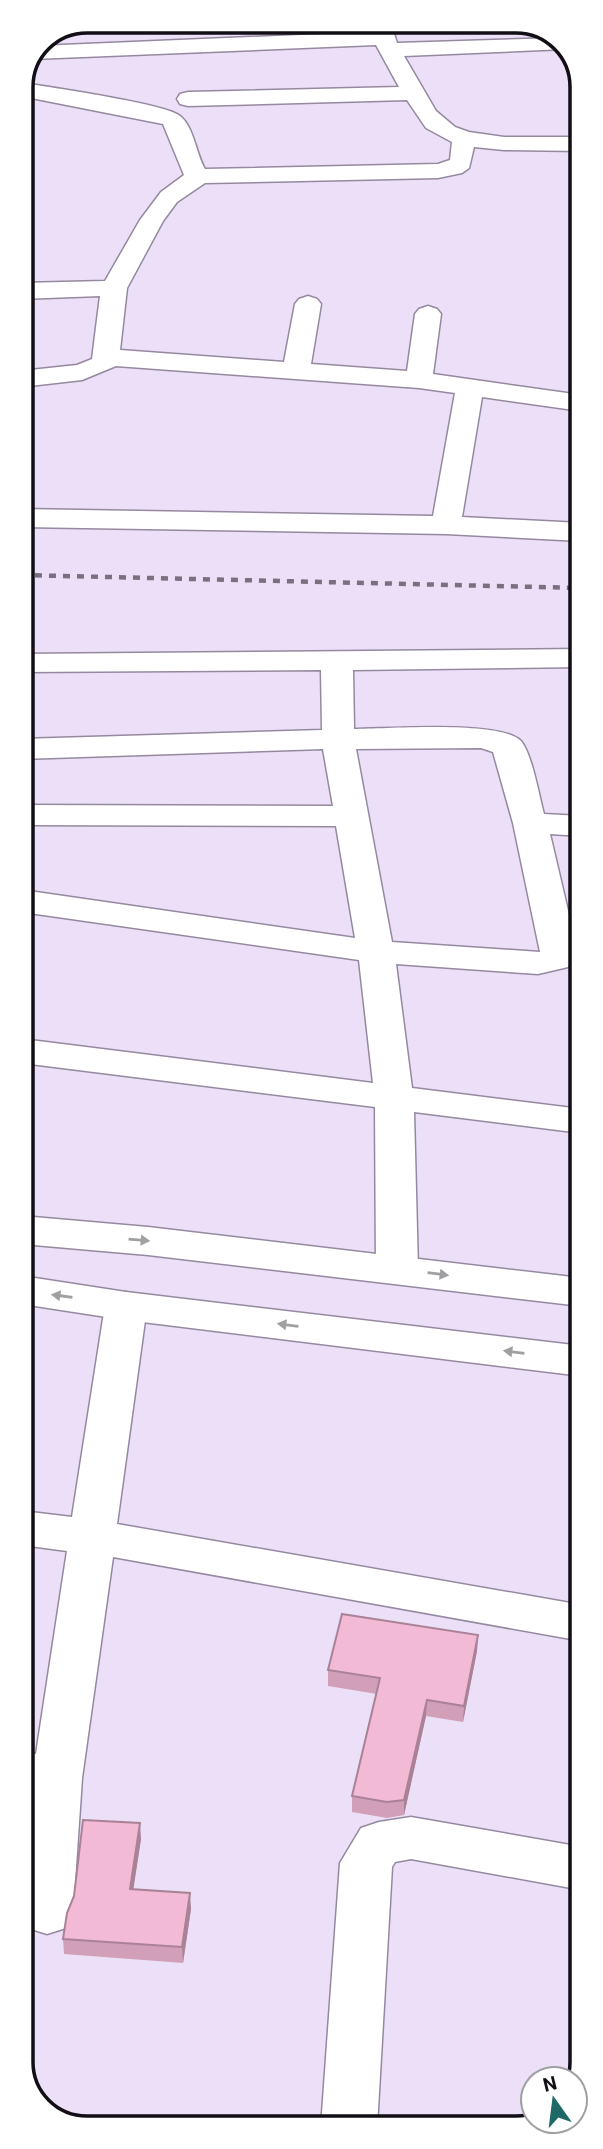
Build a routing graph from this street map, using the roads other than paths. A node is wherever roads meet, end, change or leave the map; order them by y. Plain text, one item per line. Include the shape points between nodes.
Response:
1 (384, 36) edge
2 (546, 42) edge
3 (179, 47) junction
4 (46, 53) edge
5 (430, 72) dead end
6 (410, 83) junction
7 (33, 91) edge
8 (188, 99) junction
9 (171, 119) junction
10 (464, 139) junction
11 (570, 144) edge
12 (199, 176) junction
13 (114, 288) junction
14 (33, 291) edge
15 (308, 304) dead end
16 (428, 314) dead end
17 (107, 357) junction
18 (296, 371) junction
19 (33, 377) edge
20 (419, 380) junction
21 (470, 387) junction
22 (570, 401) edge
23 (33, 518) edge
24 (446, 525) junction
25 (570, 531) edge
26 (570, 658) edge
27 (337, 659) junction
28 (33, 663) edge
29 (338, 739) junction
30 (33, 749) edge
31 (33, 815) edge
32 (351, 816) junction
33 (530, 823) junction
34 (570, 825) edge
35 (33, 903) edge
36 (376, 952) junction
37 (33, 1052) edge
38 (394, 1097) junction
39 (570, 1120) edge
40 (33, 1231) edge
41 (397, 1270) junction
42 (570, 1291) edge
43 (33, 1292) edge
44 (126, 1306) junction
45 (570, 1360) edge
46 (33, 1529) edge
47 (95, 1537) junction
48 (570, 1621) edge
49 (40, 1774) edge
50 (570, 1867) edge
51 (47, 1912) dead end
52 (350, 2116) edge

1 - 2 street
1 - 3 street
1 - 6 street
3 - 4 street
3 - 8 street
5 - 6 street
6 - 8 street
6 - 10 street via 434,123
7 - 9 street
8 - 9 street
9 - 12 street via 193,172
10 - 11 street
10 - 12 street via 461,163 438,171
12 - 13 street via 169,197
13 - 14 street
13 - 17 street
15 - 18 street
16 - 20 street
17 - 18 street
17 - 19 street via 95,369
18 - 20 street
20 - 21 street
21 - 22 street
21 - 24 street
23 - 24 street
24 - 25 street
26 - 27 street
27 - 28 street
27 - 29 street
29 - 30 street
29 - 32 street
29 - 33 street via 499,741 508,747
31 - 32 street
32 - 36 street
33 - 34 street
33 - 36 street via 559,949 555,959 538,963
35 - 36 street
36 - 38 street
37 - 38 street
38 - 39 street
38 - 41 street
40 -> 41 street
41 -> 42 street
44 -> 43 street
45 -> 44 street
44 - 47 street
46 - 47 street
47 - 48 street
47 - 49 street
49 - 51 street
50 - 52 street via 411,1838 379,1843 366,1863

